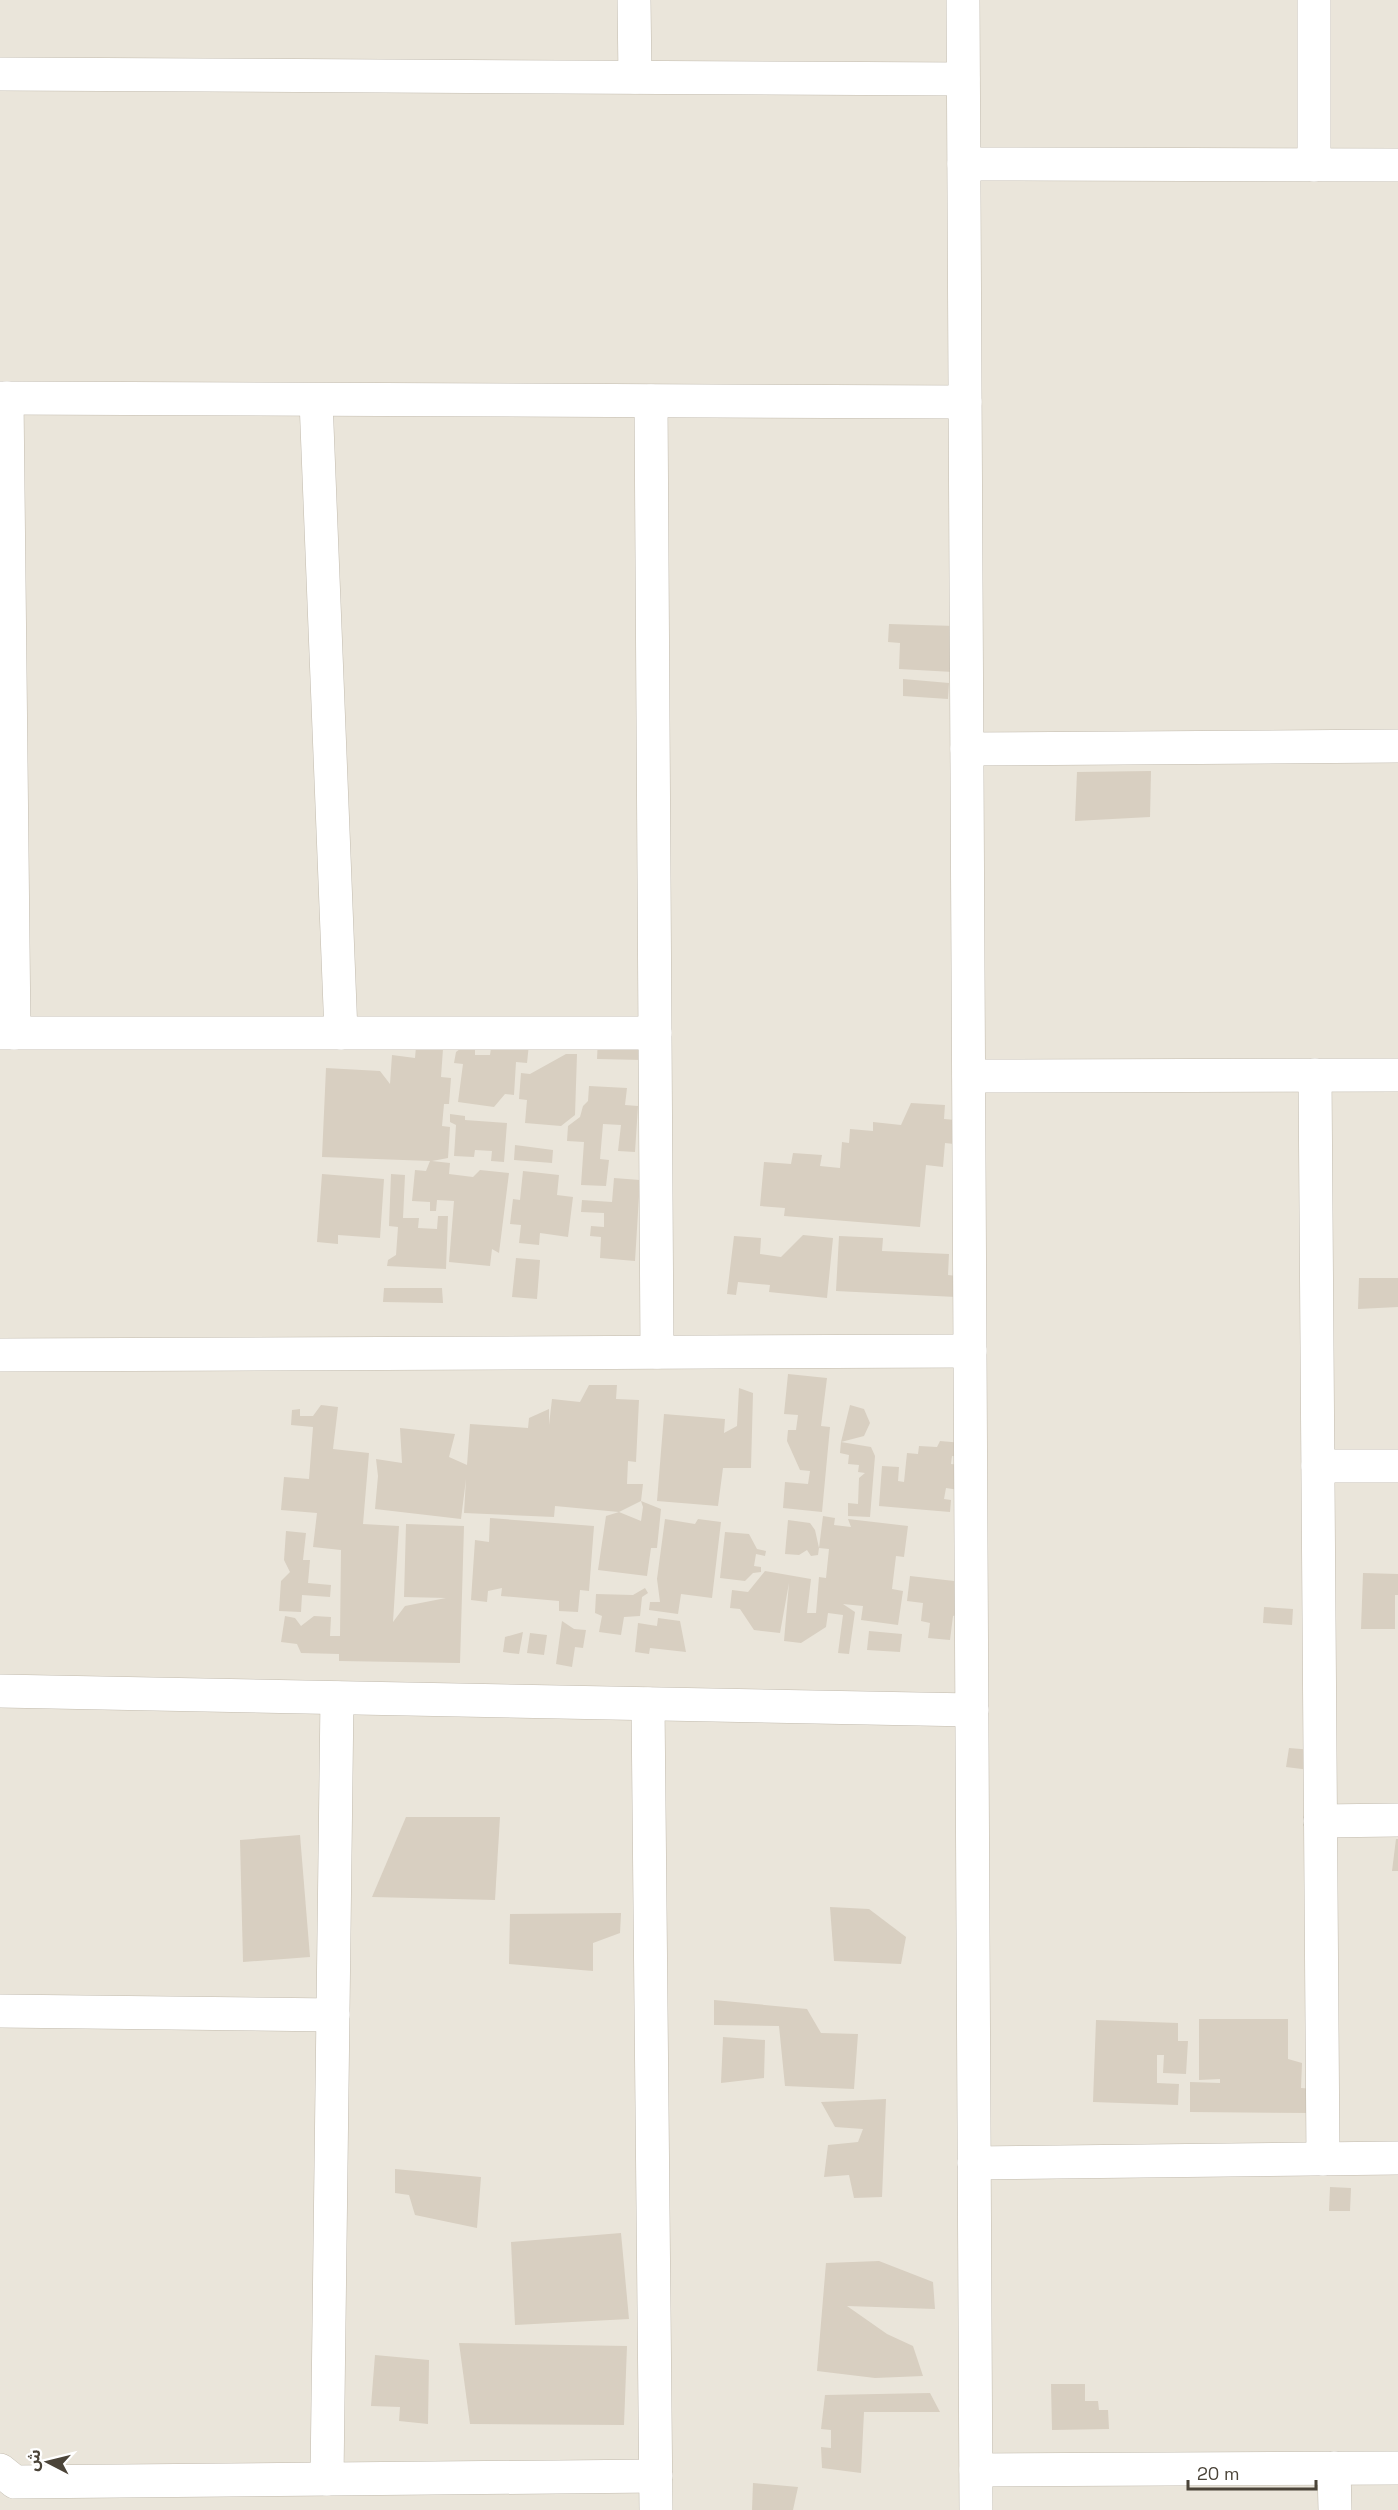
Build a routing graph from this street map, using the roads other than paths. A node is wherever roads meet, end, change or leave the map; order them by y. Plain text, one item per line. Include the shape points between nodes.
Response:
1 (634, 0) edge
2 (963, 0) edge
3 (1314, 0) edge
4 (0, 74) edge
5 (635, 77) junction
6 (963, 79) junction
7 (963, 164) junction
8 (1314, 165) junction
9 (1398, 165) edge
10 (4, 398) edge
11 (316, 400) junction
12 (651, 401) junction
13 (965, 402) junction
14 (1398, 746) edge
15 (967, 748) junction
16 (7, 1033) edge
17 (341, 1033) junction
18 (655, 1033) junction
19 (1315, 1075) junction
20 (1398, 1075) edge
21 (969, 1076) junction
22 (970, 1351) junction
23 (657, 1352) junction
24 (0, 1355) edge
25 (1318, 1466) junction
26 (1398, 1466) edge
27 (0, 1691) edge
28 (337, 1698) junction
29 (648, 1704) junction
30 (972, 1710) junction
31 (1398, 1820) edge
32 (1320, 1821) junction
33 (0, 2011) edge
34 (333, 2015) junction
35 (1323, 2158) junction
36 (1398, 2158) edge
37 (974, 2163) junction
38 (1334, 2468) junction
39 (1398, 2468) edge
40 (976, 2470) junction
41 (656, 2476) junction
42 (327, 2479) junction
43 (10, 2487) edge
44 (656, 2510) edge
45 (976, 2510) edge
46 (1335, 2510) edge

1 - 5 street
2 - 6 street
3 - 8 street
4 - 5 street
5 - 6 street
6 - 7 street
7 - 8 street
7 - 13 street
8 - 9 street
10 - 11 street
10 - 16 street
11 - 12 street
11 - 17 street
12 - 13 street
12 - 18 street
13 - 15 street
14 - 15 street
15 - 21 street
16 - 17 street
17 - 18 street
18 - 23 street
19 - 20 street
19 - 21 street
19 - 25 street
21 - 22 street
22 - 23 street
22 - 30 street
23 - 24 street
25 - 26 street
25 - 32 street
27 - 28 street
28 - 29 street
28 - 34 street
29 - 30 street
29 - 41 street
30 - 37 street
31 - 32 street
32 - 35 street
33 - 34 street
34 - 42 street
35 - 36 street
35 - 37 street
37 - 40 street
38 - 39 street
38 - 40 street
38 - 46 street
40 - 45 street
41 - 42 street
41 - 44 street
42 - 43 street

